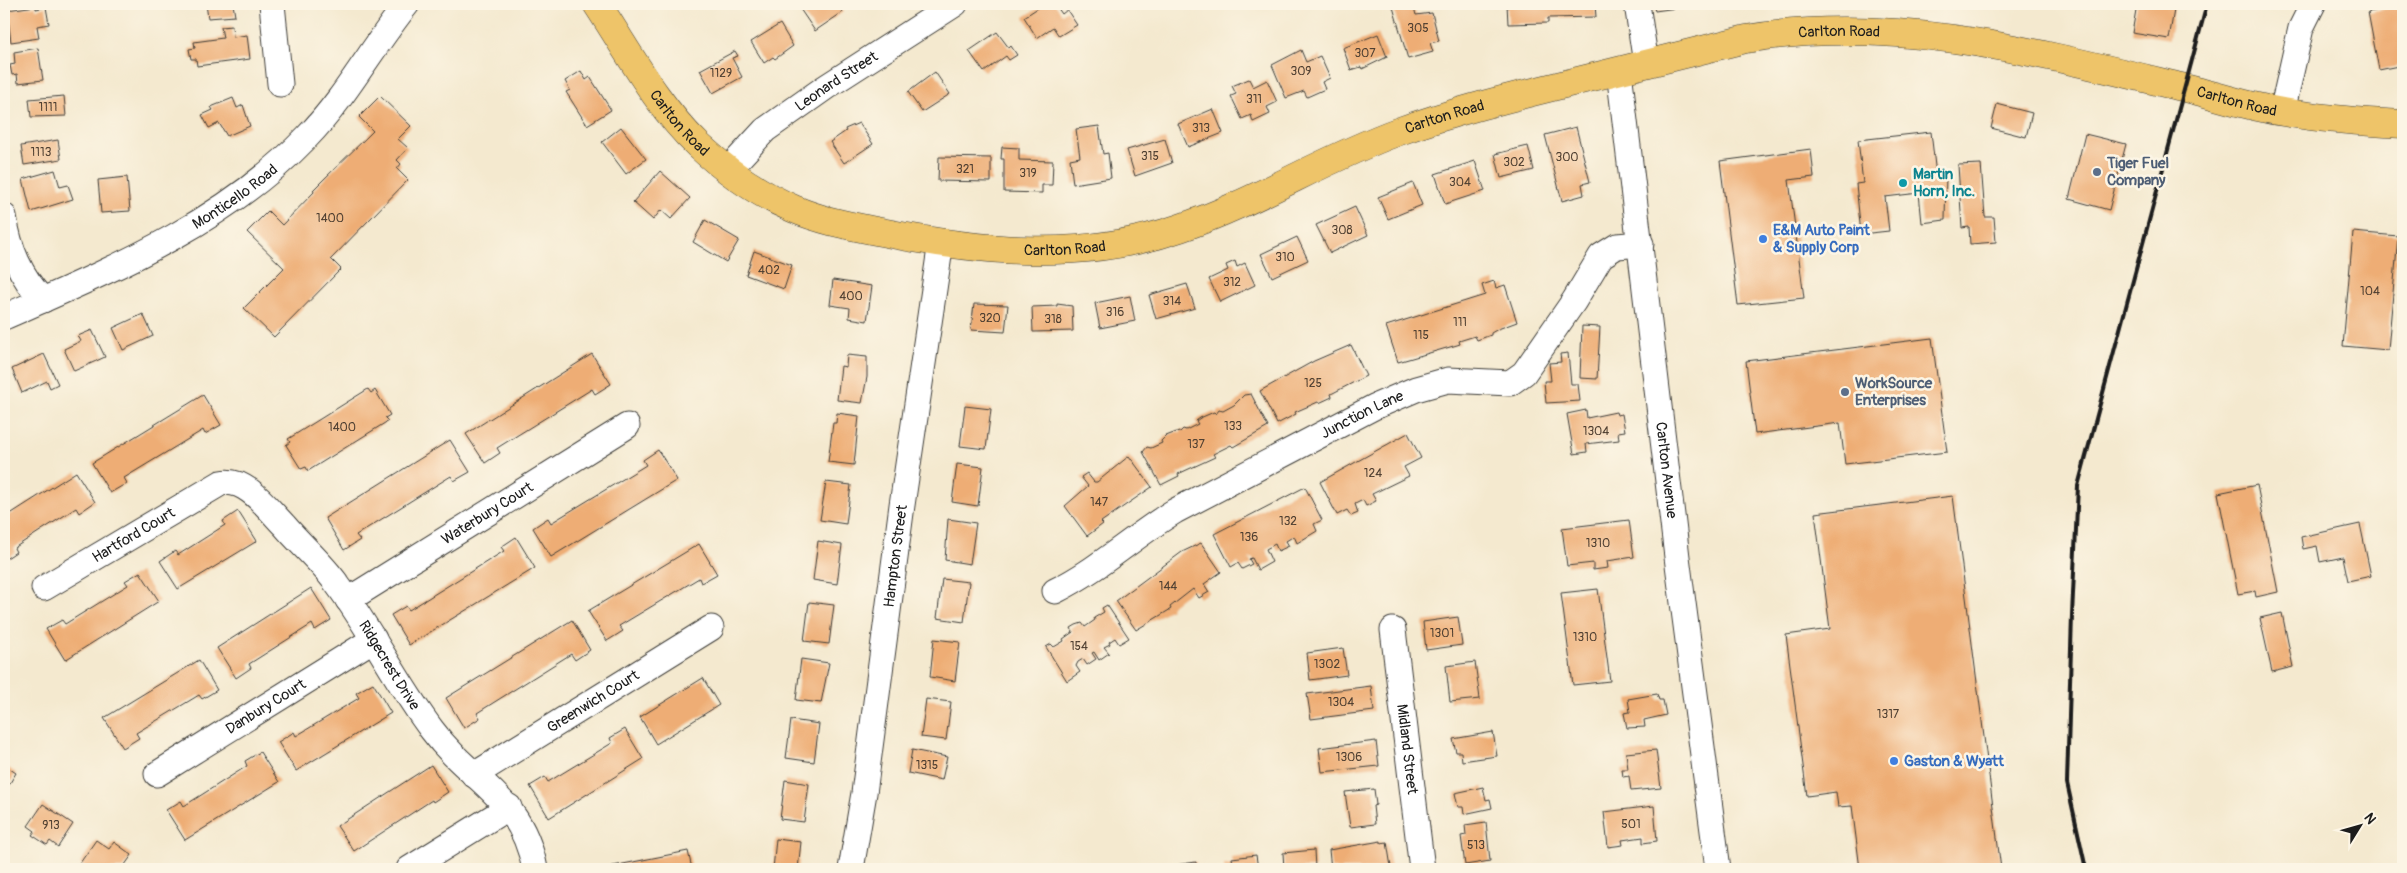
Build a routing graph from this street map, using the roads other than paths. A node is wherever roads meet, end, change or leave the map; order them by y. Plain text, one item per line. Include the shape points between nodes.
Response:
1 (272, 4) edge
2 (407, 4) edge
3 (597, 4) edge
4 (955, 4) edge
5 (1638, 4) edge
6 (2313, 4) edge
7 (1646, 64) junction
8 (1619, 71) junction
9 (280, 84) dead end
10 (2282, 112) junction
11 (2403, 124) edge
12 (728, 170) junction
13 (4, 216) edge
14 (941, 242) junction
15 (1641, 244) junction
16 (43, 300) junction
17 (4, 317) edge
18 (627, 426) dead end
19 (222, 483) joint
20 (44, 588) dead end
21 (1054, 591) dead end
22 (348, 600) junction
23 (712, 628) dead end
24 (1393, 630) dead end
25 (374, 639) junction
26 (157, 774) dead end
27 (474, 774) junction
28 (509, 807) junction
29 (1711, 868) edge
30 (410, 869) edge
31 (535, 869) edge
32 (851, 869) edge
33 (1422, 869) edge

1 - 9 street
2 - 16 street, Monticello Road via 352,82 308,136 274,170 198,224
3 - 12 main road, Carlton Road via 666,108 697,143
4 - 12 street, Leonard Street via 765,130
5 - 7 street
6 - 10 street, Carlton Road via 2301,28
7 - 8 main road, Carlton Road
7 - 10 main road, Carlton Road via 1746,39 1792,32 1839,29 1892,32 1973,41 2053,55
8 - 14 main road, Carlton Road via 1491,103 1402,130 1225,211 1177,229 1128,242 1045,251
8 - 15 street, Carlton Avenue
10 - 11 main road
12 - 14 main road, Carlton Road via 760,192 830,222
13 - 16 street via 11,252 32,289
14 - 32 street, Hampton Street
15 - 21 street, Junction Lane via 1617,246 1601,256 1524,373 1510,383 1448,380 1416,389 1374,407 1175,511 1082,578
15 - 29 street, Carlton Avenue
16 - 17 street, Monticello Road
18 - 22 street, Waterbury Court
19 - 20 street, Hartford Court
19 - 22 street, Ridgecrest Drive via 239,483 263,504
22 - 25 street, Ridgecrest Drive
23 - 27 street, Greenwich Court
24 - 33 street, Midland Street
25 - 26 street, Danbury Court
25 - 27 street, Ridgecrest Drive via 432,731
27 - 28 street, Ridgecrest Drive
28 - 30 street
28 - 31 street, Ridgecrest Drive via 522,827

